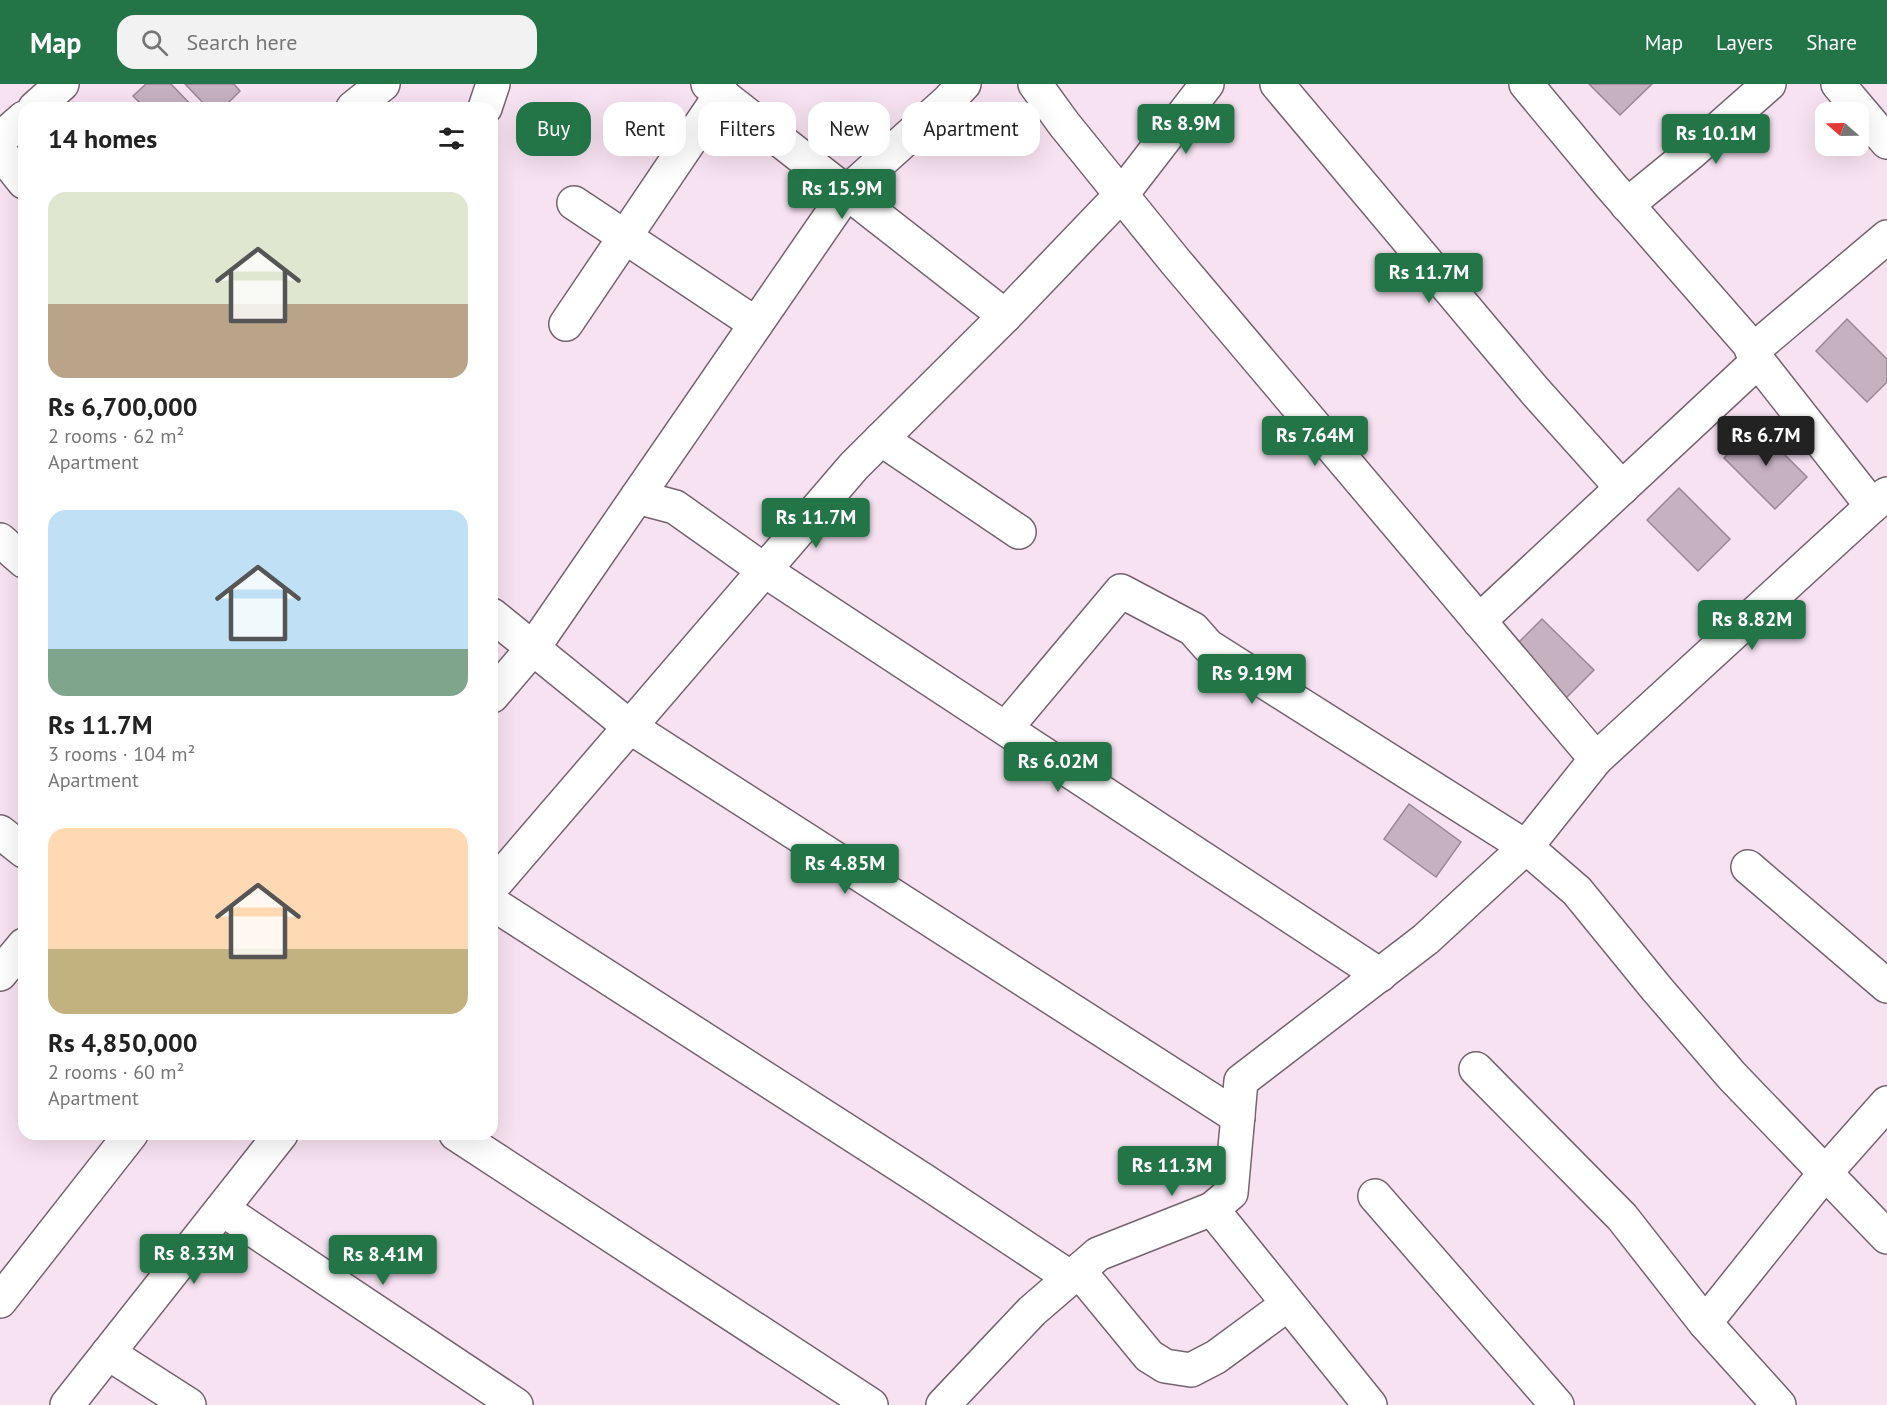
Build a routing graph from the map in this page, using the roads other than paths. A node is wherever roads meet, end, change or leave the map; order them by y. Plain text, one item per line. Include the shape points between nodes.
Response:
1 (62, 84) edge
2 (383, 84) edge
3 (493, 84) edge
4 (964, 84) edge
5 (1035, 84) edge
6 (1208, 84) edge
7 (1277, 84) edge
8 (1526, 84) edge
9 (1769, 84) edge
10 (1838, 84) edge
11 (715, 89) edge
12 (42, 102) edge
13 (360, 102) edge
14 (487, 102) edge
15 (18, 123) edge
16 (0, 139) edge
17 (1887, 142) edge
18 (0, 152) edge
19 (18, 174) edge
20 (847, 192) junction
21 (1122, 194) junction
22 (574, 203) dead end
23 (1628, 205) junction
24 (625, 237) junction
25 (1887, 237) edge
26 (1005, 316) junction
27 (566, 324) dead end
28 (756, 324) junction
29 (1755, 356) junction
30 (881, 439) junction
31 (1622, 488) junction
32 (637, 497) junction
33 (1880, 500) edge
34 (1018, 532) dead end
35 (0, 540) edge
36 (18, 556) edge
37 (764, 570) junction
38 (498, 620) edge
39 (1479, 621) junction
40 (533, 648) junction
41 (498, 689) edge
42 (630, 727) junction
43 (1006, 728) junction
44 (1596, 759) junction
45 (0, 832) edge
46 (18, 846) edge
47 (1526, 847) junction
48 (1748, 867) dead end
49 (498, 881) edge
50 (498, 907) edge
51 (18, 952) edge
52 (0, 974) edge
53 (1380, 975) junction
54 (1887, 986) edge
55 (1476, 1069) dead end
56 (1887, 1103) edge
57 (1238, 1117) junction
58 (126, 1140) edge
59 (276, 1140) edge
60 (465, 1140) edge
61 (1825, 1173) junction
62 (1375, 1196) dead end
63 (222, 1209) junction
64 (1212, 1209) junction
65 (1887, 1237) edge
66 (1075, 1275) junction
67 (0, 1301) edge
68 (1288, 1304) junction
69 (1705, 1323) junction
70 (108, 1353) junction
71 (67, 1405) edge
72 (189, 1405) edge
73 (516, 1405) edge
74 (871, 1405) edge
75 (943, 1405) edge
76 (1370, 1405) edge
77 (1557, 1405) edge
78 (1779, 1405) edge

1 - 12 street
2 - 13 street
3 - 14 street
4 - 20 street
5 - 21 street
6 - 21 street
7 - 31 street via 1535,391
8 - 23 street
9 - 23 street
10 - 17 street
11 - 20 street
11 - 24 street
15 - 16 street
18 - 19 street
20 - 26 street
20 - 28 street
21 - 26 street
21 - 39 street
22 - 24 street
23 - 29 street
24 - 27 street
24 - 28 street
25 - 29 street
26 - 30 street
28 - 32 street
29 - 31 street
29 - 33 street
30 - 34 street
30 - 37 street
31 - 39 street
32 - 37 street via 675,507
32 - 40 street
33 - 44 street
35 - 36 street
37 - 42 street
37 - 43 street
38 - 40 street
39 - 44 street
40 - 41 street
40 - 42 street
42 - 49 street
42 - 57 street
43 - 47 street via 1121,591 1192,629 1208,646
43 - 53 street
44 - 47 street
45 - 46 street
47 - 53 street via 1426,939
47 - 61 street via 1577,891 1732,1076
48 - 54 street
50 - 66 street
51 - 52 street
53 - 57 street via 1241,1081
55 - 69 street via 1622,1217
56 - 61 street
57 - 64 street via 1231,1193
58 - 67 street
59 - 63 street
60 - 74 street
61 - 65 street
61 - 69 street
62 - 77 street
63 - 70 street
63 - 73 street
64 - 66 street via 1098,1254
64 - 68 street
66 - 68 street via 1149,1356 1165,1365 1191,1370 1216,1357
66 - 75 street via 1032,1311
68 - 76 street
69 - 78 street
70 - 71 street
70 - 72 street

